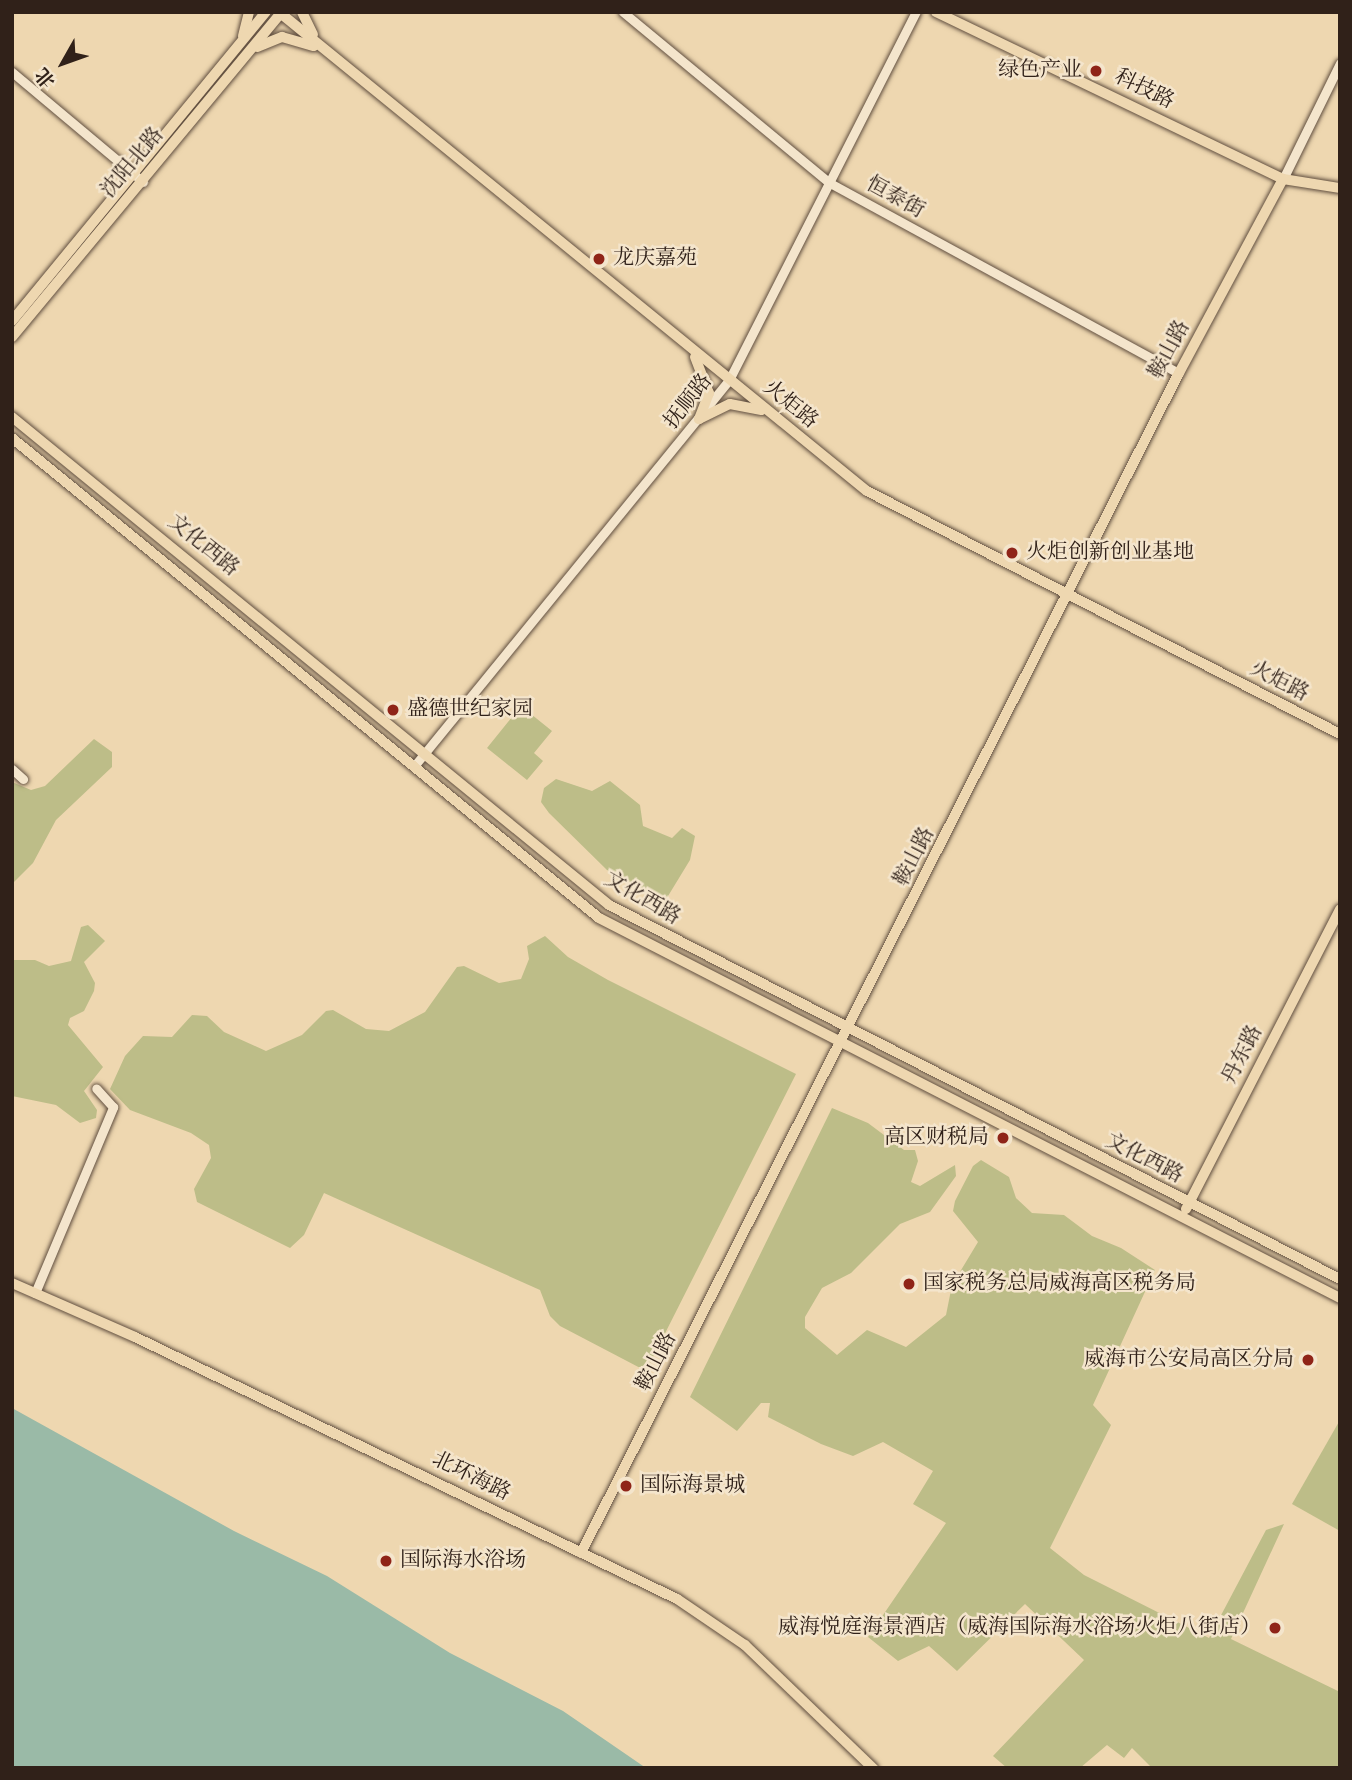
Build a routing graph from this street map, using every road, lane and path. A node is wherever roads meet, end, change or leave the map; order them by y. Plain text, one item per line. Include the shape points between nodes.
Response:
1 (249, 12) edge
2 (266, 12) edge
3 (302, 12) edge
4 (623, 12) edge
5 (916, 12) edge
6 (936, 12) edge
7 (280, 13) edge
8 (326, 51) junction
9 (241, 53) junction
10 (1340, 63) edge
11 (12, 72) edge
12 (133, 174) junction
13 (1283, 178) junction
14 (142, 182) junction
15 (830, 183) junction
16 (1340, 188) edge
17 (12, 321) edge
18 (12, 337) edge
19 (688, 346) junction
20 (1179, 373) junction
21 (729, 380) junction
22 (767, 411) junction
23 (13, 418) edge
24 (699, 419) junction
25 (12, 439) edge
26 (1069, 597) junction
27 (1340, 734) edge
28 (425, 755) junction
29 (415, 765) junction
30 (12, 769) edge
31 (23, 779) dead end
32 (1340, 909) edge
33 (849, 1028) junction
34 (841, 1045) junction
35 (96, 1088) dead end
36 (1189, 1203) junction
37 (1181, 1218) junction
38 (1340, 1279) edge
39 (12, 1283) edge
40 (35, 1293) junction
41 (1340, 1298) edge
42 (581, 1553) junction
43 (873, 1768) edge

1 - 9 main road
2 - 9 main road, 沈阳北路
3 - 8 main road via 306,27
4 - 15 street, 恒泰街
5 - 15 street, 抚顺路
6 - 13 main road, 科技路
7 - 8 main road, 火炬路
7 - 9 main road, 沈阳北路
8 - 9 main road via 282,37
8 - 19 main road, 火炬路
9 - 12 main road, 沈阳北路
9 - 14 main road, 沈阳北路
10 - 13 street
11 - 12 street
12 - 14 street
12 - 17 main road, 沈阳北路
13 - 16 main road, 科技路
13 - 20 main road, 鞍山路
14 - 18 main road, 沈阳北路
15 - 20 street, 恒泰街
15 - 21 street, 抚顺路
19 - 21 main road, 火炬路
19 - 24 main road via 709,382
20 - 26 main road, 鞍山路
21 - 22 main road, 火炬路
21 - 24 street, 抚顺路
22 - 24 main road via 730,404
22 - 26 main road, 火炬路 via 883,501
23 - 28 main road, 文化西路
24 - 28 street, 抚顺路
25 - 29 main road, 文化西路
26 - 27 main road, 火炬路
26 - 33 main road, 鞍山路
28 - 29 street, 抚顺路
28 - 33 main road, 文化西路 via 609,905
29 - 34 main road, 文化西路 via 599,918
30 - 31 street
32 - 36 main road, 丹东路
33 - 34 main road, 鞍山路
33 - 36 main road, 文化西路
34 - 37 main road, 文化西路
34 - 42 main road, 鞍山路
35 - 40 street via 113,1107
36 - 37 main road, 丹东路
36 - 38 main road, 文化西路
37 - 41 main road, 文化西路
39 - 40 main road, 北环海路
40 - 42 main road, 北环海路
42 - 43 main road, 北环海路 via 713,1620

